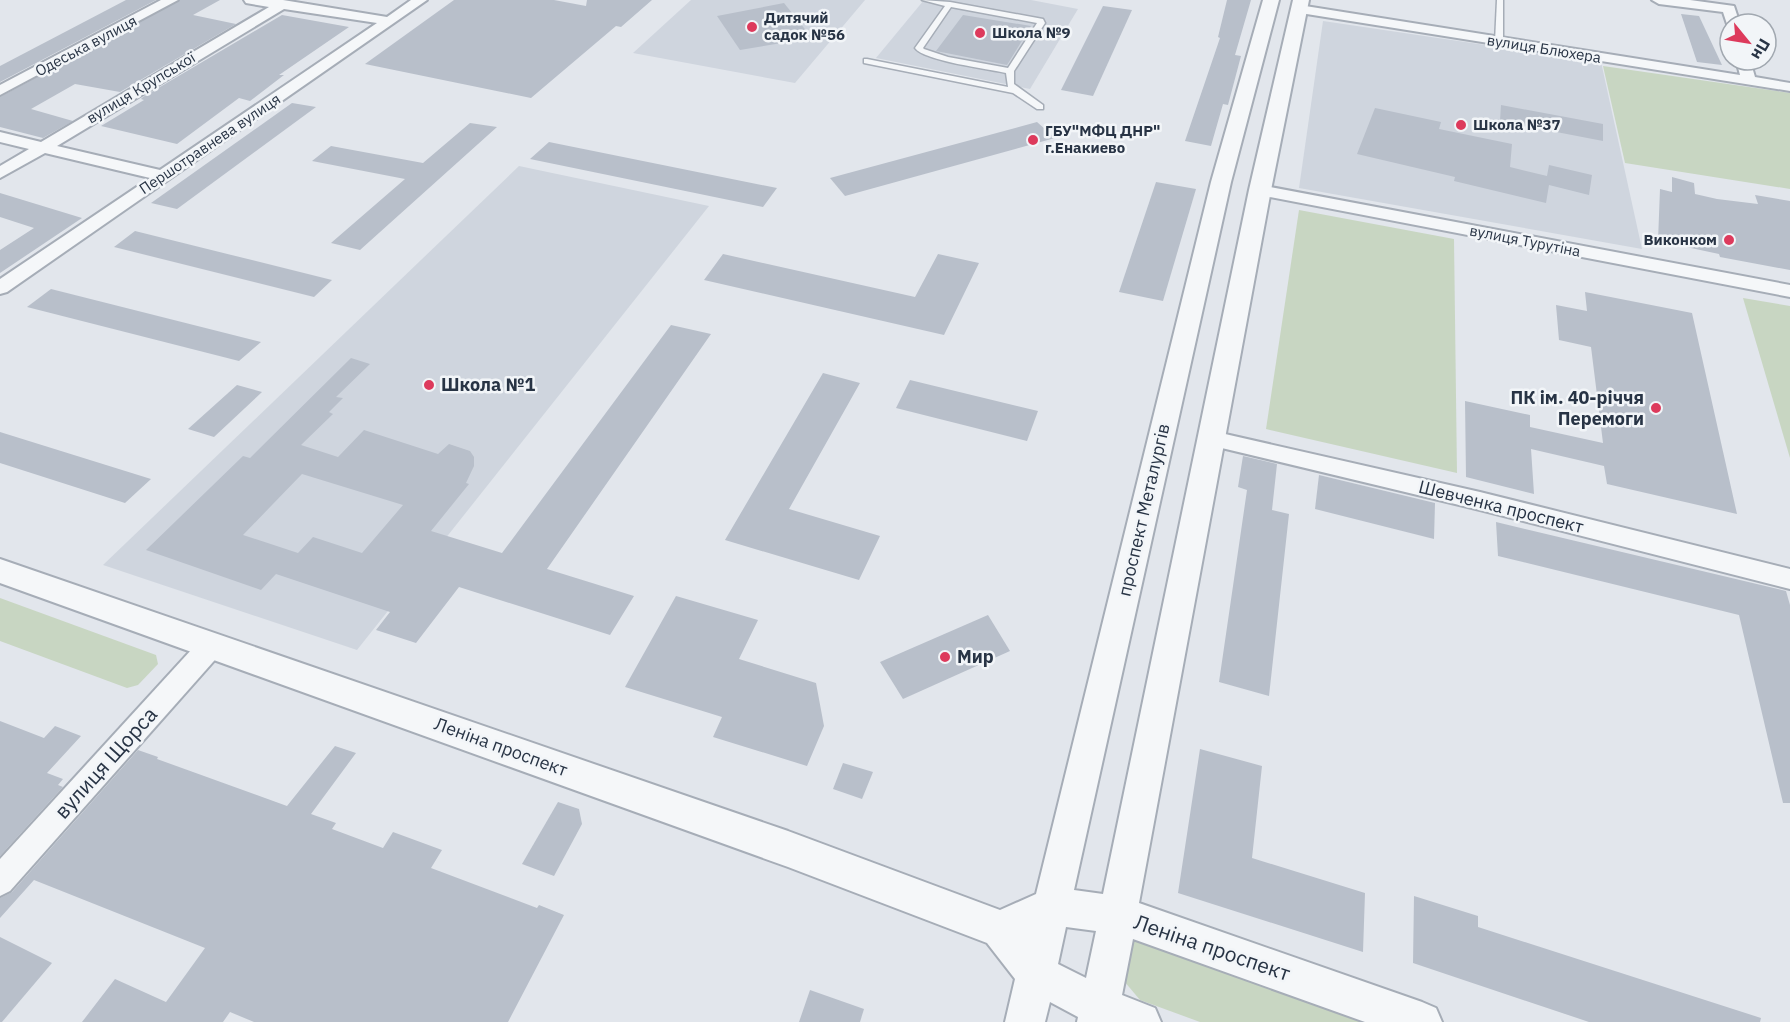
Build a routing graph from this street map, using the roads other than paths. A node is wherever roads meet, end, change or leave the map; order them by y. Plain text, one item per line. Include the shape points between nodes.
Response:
1 (171, 0) edge
2 (251, 0) edge
3 (420, 0) edge
4 (926, 0) edge
5 (1271, 0) edge
6 (1500, 0) edge
7 (1659, 0) edge
8 (1300, 2) edge
9 (282, 4) junction
10 (950, 4) junction
11 (317, 5) edge
12 (1730, 12) edge
13 (389, 21) junction
14 (1499, 42) junction
15 (867, 61) dead end
16 (1011, 71) junction
17 (1746, 72) edge
18 (1749, 81) junction
19 (1790, 87) edge
20 (1016, 91) junction
21 (0, 92) edge
22 (1040, 106) dead end
23 (0, 137) edge
24 (42, 147) junction
25 (0, 173) edge
26 (163, 176) junction
27 (1221, 182) junction
28 (1260, 190) junction
29 (0, 288) edge
30 (1790, 291) edge
31 (1212, 439) junction
32 (0, 571) edge
33 (1790, 579) edge
34 (212, 645) junction
35 (0, 881) edge
36 (1052, 906) junction
37 (1119, 915) junction
38 (1000, 929) junction
39 (1036, 974) junction
40 (1098, 1014) edge
41 (1025, 1022) edge
42 (1141, 1022) edge
43 (1422, 1022) edge

1 - 21 street, Одеська вулиця
2 - 9 street
3 - 13 street, Першотравнева вулиця
4 - 10 lane
5 - 27 street, проспект Металургів
6 - 14 lane
7 - 12 street
8 - 14 street, вулиця Блюхера
8 - 28 street
9 - 11 street
9 - 24 street, вулиця Крупської
10 - 16 lane via 919,48 921,51
10 - 16 lane via 1040,21
11 - 13 street
13 - 26 street, Першотравнева вулиця
14 - 18 street, вулиця Блюхера
15 - 20 lane
16 - 20 lane via 1010,85
17 - 18 street
18 - 19 street, вулиця Блюхера
20 - 22 lane
23 - 24 street
24 - 25 street, вулиця Крупської
24 - 26 street
26 - 29 street, Першотравнева вулиця
27 - 28 street
27 - 36 street, проспект Металургів
28 - 30 street, вулиця Турутіна
28 - 31 street
31 - 33 street, Шевченка проспект
31 - 37 street
32 - 34 street, Леніна проспект
34 - 35 street, вулиця Щорса
34 - 38 street, Леніна проспект via 788,849
36 - 37 street, Леніна проспект
36 - 38 street
36 - 39 street, проспект Металургів
37 - 40 street
37 - 43 street, Леніна проспект
38 - 39 street
39 - 40 street
39 - 41 street, проспект Металургів
40 - 42 street

